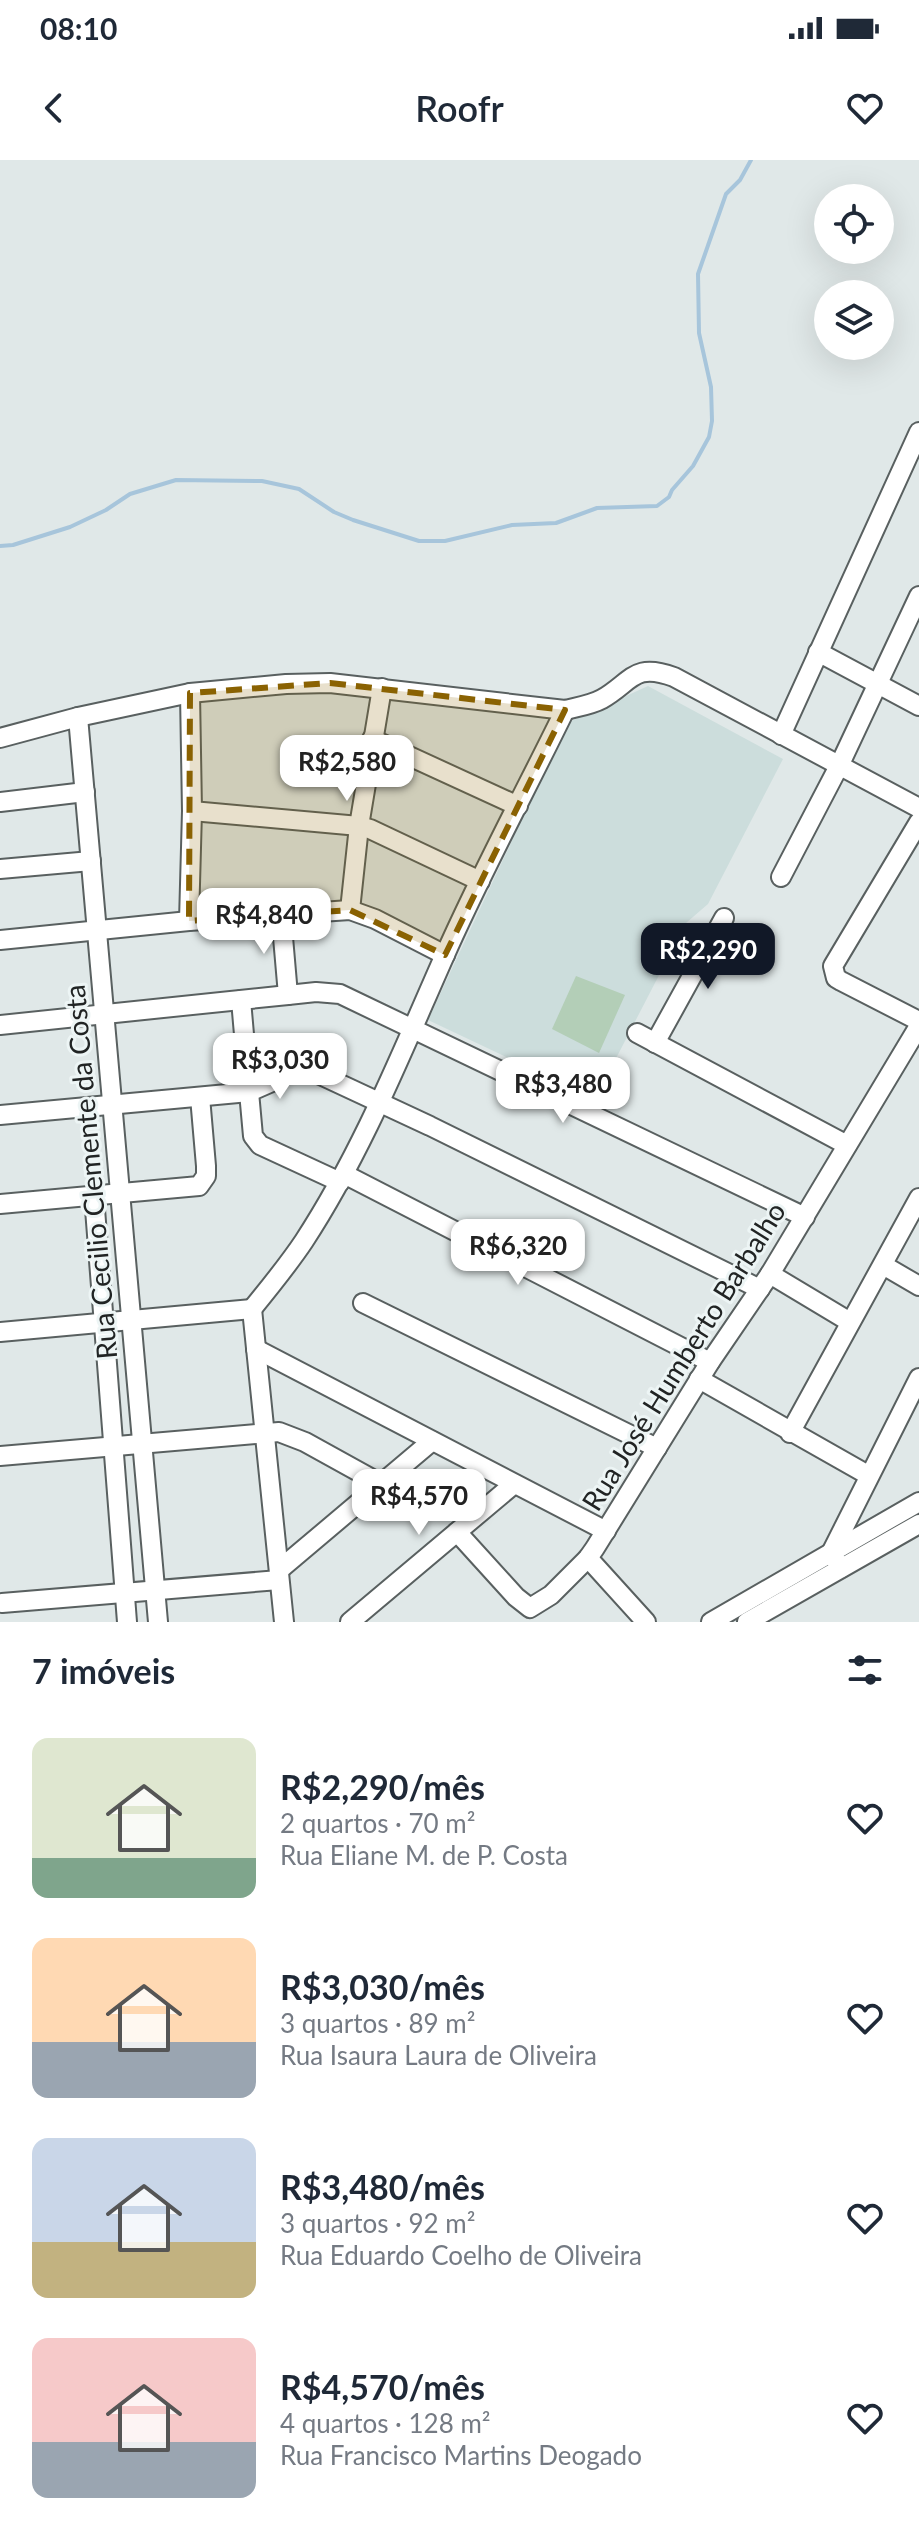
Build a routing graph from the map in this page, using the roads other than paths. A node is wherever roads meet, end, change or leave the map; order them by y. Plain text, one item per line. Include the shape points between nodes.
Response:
1 (919, 432) edge
2 (919, 596) edge
3 (818, 652) junction
4 (877, 683) junction
5 (382, 688) junction
6 (190, 693) junction
7 (919, 706) edge
8 (565, 710) junction
9 (78, 717) junction
10 (781, 735) junction
11 (0, 738) edge
12 (372, 739) junction
13 (840, 764) junction
14 (85, 792) junction
15 (0, 802) edge
16 (518, 806) junction
17 (919, 808) edge
18 (192, 811) junction
19 (919, 822) edge
20 (359, 826) junction
21 (91, 861) junction
22 (0, 869) edge
23 (781, 877) dead end
24 (480, 881) junction
25 (350, 910) junction
26 (281, 914) junction
27 (724, 918) dead end
28 (189, 921) junction
29 (97, 931) junction
30 (0, 940) edge
31 (445, 955) junction
32 (288, 995) junction
33 (241, 1000) junction
34 (104, 1014) junction
35 (919, 1023) edge
36 (0, 1025) edge
37 (413, 1029) junction
38 (637, 1033) dead end
39 (655, 1043) junction
40 (249, 1092) junction
41 (200, 1097) junction
42 (381, 1103) junction
43 (112, 1104) junction
44 (0, 1115) edge
45 (847, 1145) junction
46 (342, 1178) junction
47 (120, 1194) junction
48 (94, 1196) junction
49 (919, 1198) edge
50 (0, 1204) edge
51 (805, 1217) junction
52 (883, 1265) junction
53 (765, 1282) junction
54 (919, 1286) edge
55 (363, 1303) dead end
56 (252, 1309) junction
57 (131, 1320) junction
58 (850, 1322) junction
59 (103, 1323) junction
60 (0, 1332) edge
61 (256, 1349) junction
62 (710, 1362) junction
63 (919, 1378) edge
64 (699, 1379) junction
65 (264, 1432) junction
66 (790, 1433) junction
67 (432, 1441) junction
68 (142, 1445) junction
69 (113, 1447) junction
70 (657, 1448) junction
71 (0, 1456) edge
72 (868, 1475) junction
73 (381, 1484) junction
74 (514, 1484) junction
75 (919, 1502) edge
76 (919, 1524) edge
77 (606, 1531) junction
78 (457, 1532) junction
79 (588, 1558) junction
80 (836, 1560) junction
81 (279, 1575) junction
82 (155, 1591) junction
83 (124, 1593) junction
84 (2, 1603) dead end
85 (127, 1622) edge
86 (158, 1622) edge
87 (284, 1622) edge
88 (350, 1622) edge
89 (646, 1622) edge
90 (711, 1622) edge
91 (747, 1622) edge

1 - 3 street
2 - 4 street
3 - 4 street
3 - 10 street
4 - 7 street
4 - 13 street
5 - 6 street via 286,684
5 - 8 street
5 - 12 street
6 - 9 street
6 - 18 street
8 - 10 street via 596,702 628,678 653,672 674,677
8 - 16 street
9 - 11 street
9 - 14 street, Rua Cecilio Clemente da Costa
10 - 13 street
12 - 16 street
12 - 20 street
13 - 17 street
13 - 23 street
14 - 15 street
14 - 21 street, Rua Cecilio Clemente da Costa
16 - 24 street
18 - 20 street
18 - 28 street
19 - 35 street via 833,966 836,978
20 - 24 street
20 - 25 street
21 - 22 street
21 - 29 street, Rua Cecilio Clemente da Costa
24 - 31 street
25 - 26 street
25 - 31 street
26 - 28 street
26 - 32 street
27 - 39 street
28 - 29 street
29 - 30 street
29 - 34 street, Rua Cecilio Clemente da Costa
31 - 37 street
32 - 33 street
32 - 37 street via 340,994
33 - 34 street
33 - 40 street
34 - 36 street
34 - 43 street, Rua Cecilio Clemente da Costa
35 - 45 street, Rua José Humberto Barbalho
37 - 42 street
37 - 51 street
38 - 39 street
39 - 45 street
40 - 41 street
40 - 42 street via 297,1064
40 - 46 street via 253,1136 260,1145
41 - 43 street
41 - 47 street via 203,1182
42 - 46 street
42 - 53 street
43 - 44 street
43 - 47 street, Rua Cecilio Clemente da Costa
45 - 51 street, Rua José Humberto Barbalho
46 - 56 street via 303,1242
46 - 62 street
47 - 48 street
47 - 57 street, Rua Cecilio Clemente da Costa
48 - 50 street
48 - 59 street, Rua Cecilio Clemente da Costa
49 - 52 street
51 - 53 street, Rua José Humberto Barbalho
52 - 54 street
52 - 58 street
53 - 58 street
53 - 62 street, Rua José Humberto Barbalho
55 - 70 street
56 - 57 street
56 - 61 street
57 - 59 street
57 - 68 street, Rua Cecilio Clemente da Costa
58 - 66 street
59 - 60 street
59 - 69 street, Rua Cecilio Clemente da Costa
61 - 65 street
61 - 67 street
62 - 64 street, Rua José Humberto Barbalho
63 - 72 street
64 - 66 street
64 - 70 street, Rua José Humberto Barbalho
65 - 68 street
65 - 73 street via 296,1437
65 - 81 street
66 - 72 street
67 - 73 street
67 - 74 street
68 - 69 street
68 - 82 street, Rua Cecilio Clemente da Costa
69 - 71 street
69 - 83 street, Rua Cecilio Clemente da Costa
70 - 77 street, Rua José Humberto Barbalho
72 - 80 street
73 - 81 street
74 - 77 street
74 - 78 street
75 - 80 street
76 - 80 street
77 - 79 street, Rua José Humberto Barbalho
78 - 79 street, Rua José Humberto Barbalho via 530,1608
78 - 88 street
79 - 89 street
80 - 90 street
80 - 91 street
81 - 82 street
81 - 87 street
82 - 83 street
82 - 86 street, Rua Cecilio Clemente da Costa
83 - 84 street
83 - 85 street, Rua Cecilio Clemente da Costa

